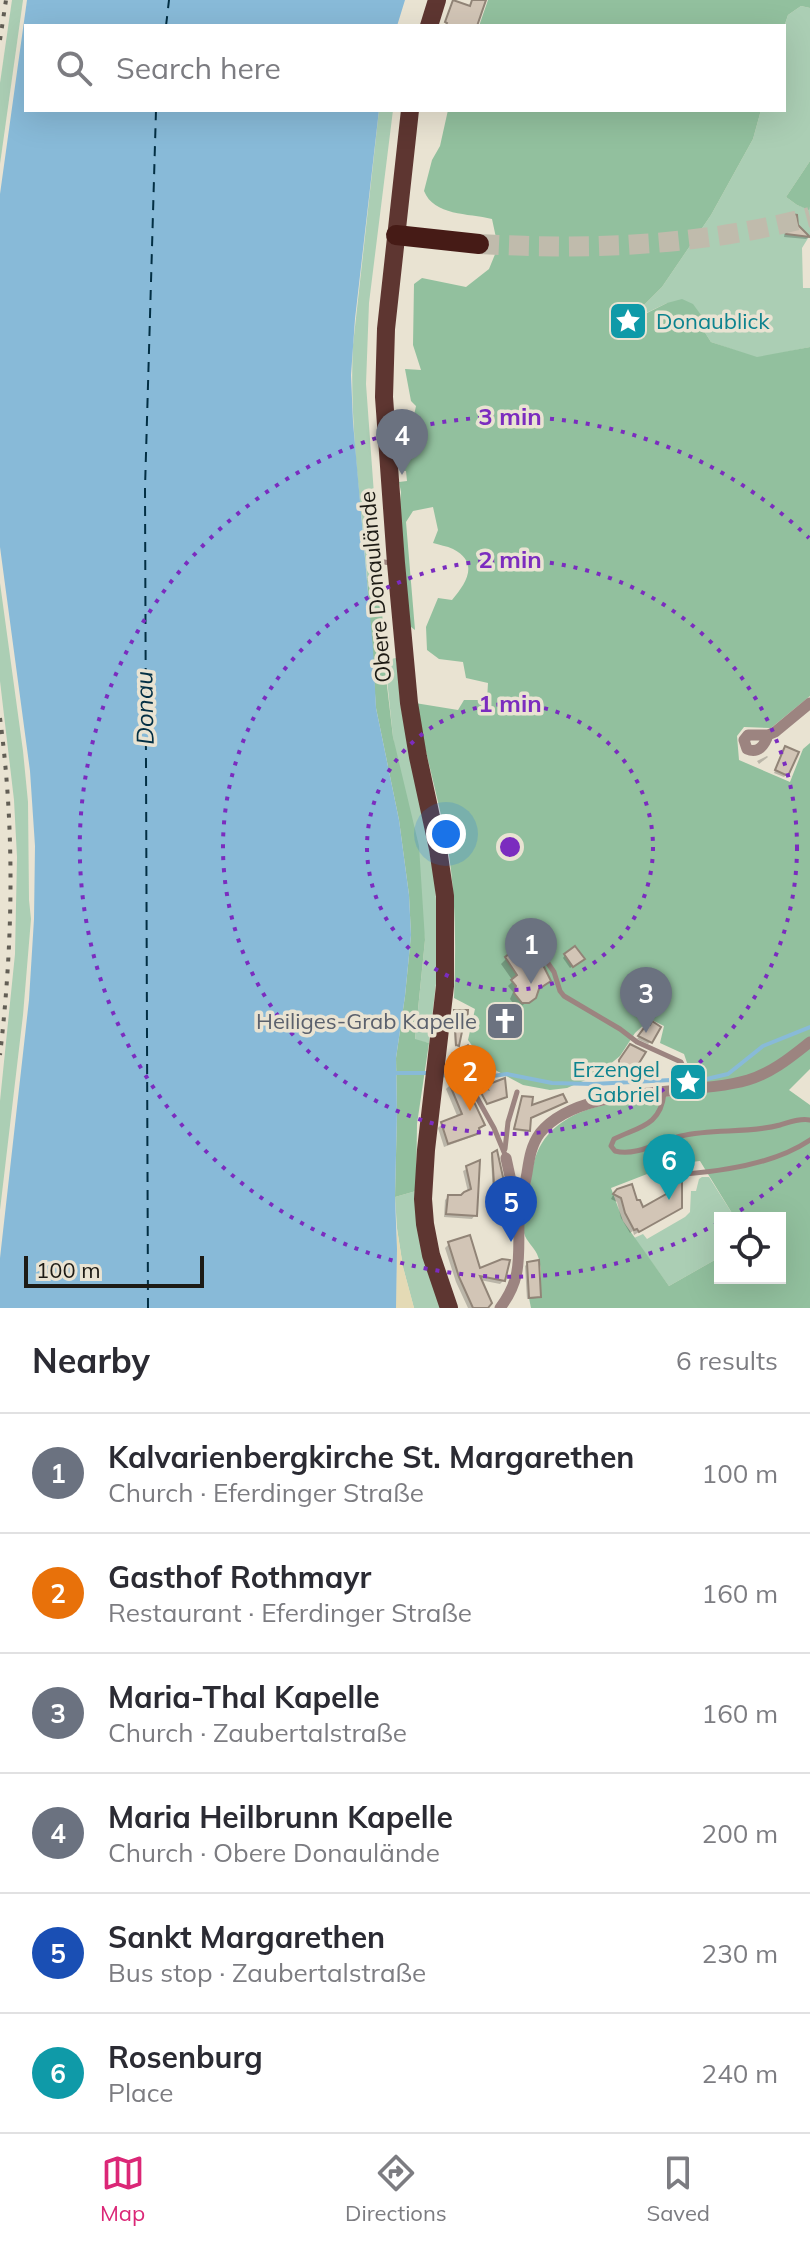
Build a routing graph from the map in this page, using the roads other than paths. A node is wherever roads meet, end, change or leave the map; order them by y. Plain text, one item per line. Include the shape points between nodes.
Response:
1 (437, 0) edge
2 (430, 24) edge
3 (410, 112) edge
4 (396, 235) junction
5 (479, 244) tunnel mouth
6 (365, 503) dead end
7 (396, 563) junction
8 (810, 703) edge
9 (768, 735) dead end
10 (541, 953) dead end
11 (810, 1042) edge
12 (471, 1087) dead end
13 (681, 1087) junction
14 (517, 1092) dead end
15 (664, 1092) junction
16 (810, 1120) edge
17 (810, 1140) edge
18 (506, 1158) junction
19 (685, 1174) dead end
20 (520, 1209) junction
21 (502, 1307) edge
22 (449, 1308) edge

1 - 2 main road
3 - 4 main road, Obere Donaulände
4 - 5 highway
4 - 7 main road, Obere Donaulände via 384,397
6 - 7 lane via 374,556
7 - 22 main road, Obere Donaulände via 409,703 438,849 446,924 424,1214 435,1271
8 - 9 street
10 - 13 lane via 564,996 641,1045 683,1064
11 - 13 street via 755,1077
12 - 18 lane
13 - 15 street
14 - 18 lane
15 - 16 lane via 654,1119 614,1139 615,1151 634,1151 696,1133 759,1130
15 - 20 street via 604,1099 547,1127 531,1151
17 - 19 lane via 746,1166
18 - 20 street
20 - 21 street via 519,1266

